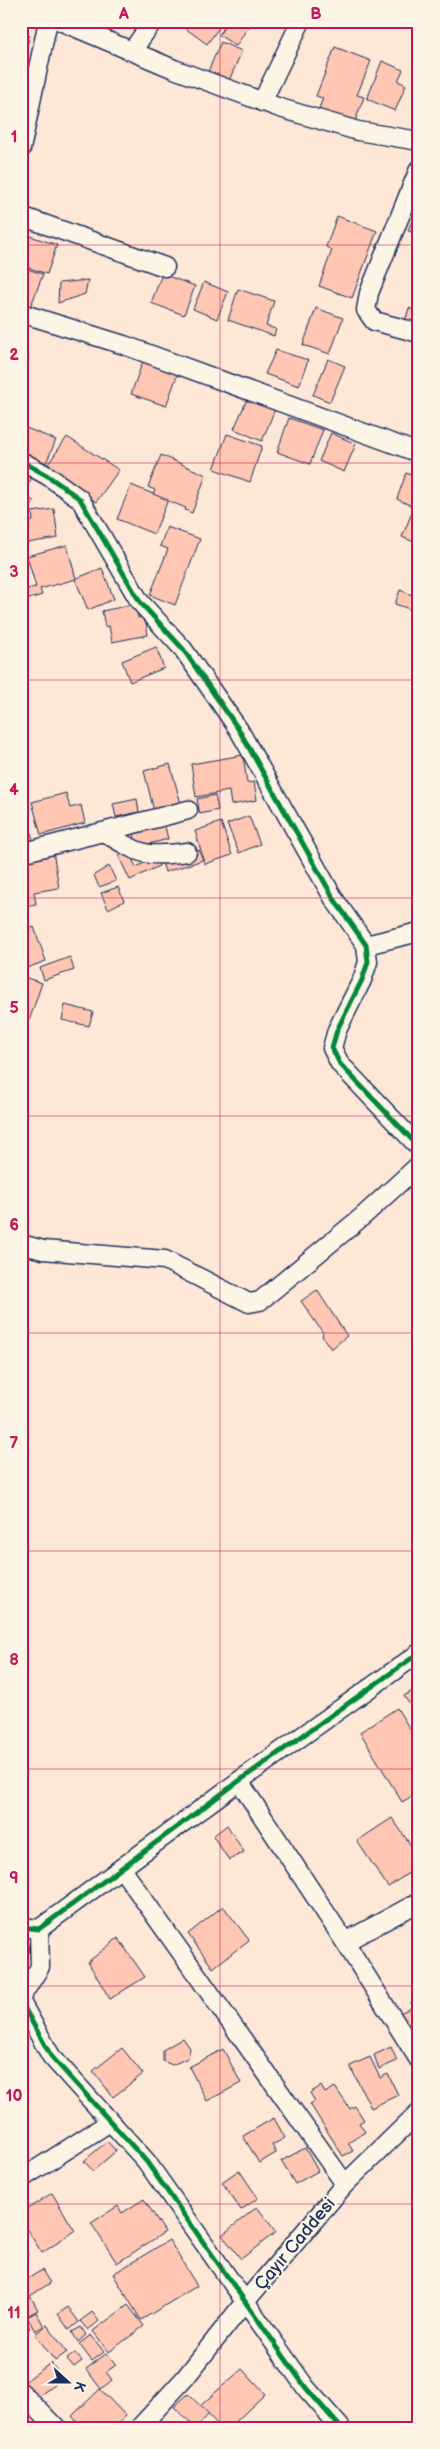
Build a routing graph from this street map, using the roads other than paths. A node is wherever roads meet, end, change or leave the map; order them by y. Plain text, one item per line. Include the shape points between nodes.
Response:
1 (48, 21) edge
2 (60, 21) edge
3 (153, 21) edge
4 (301, 21) edge
5 (132, 51) junction
6 (262, 102) junction
7 (419, 141) edge
8 (21, 149) edge
9 (419, 169) edge
10 (21, 216) edge
11 (165, 267) dead end
12 (21, 313) edge
13 (419, 333) edge
14 (419, 453) edge
15 (21, 461) edge
16 (188, 810) dead end
17 (105, 833) junction
18 (187, 852) dead end
19 (21, 853) edge
20 (419, 932) edge
21 (366, 946) junction
22 (419, 1146) edge
23 (419, 1164) edge
24 (21, 1244) edge
25 (419, 1653) edge
26 (239, 1781) junction
27 (122, 1869) junction
28 (419, 1902) edge
29 (21, 1928) edge
30 (39, 1929) junction
31 (345, 1942) junction
32 (21, 1997) edge
33 (21, 2002) edge
34 (419, 2060) edge
35 (419, 2112) edge
36 (110, 2122) junction
37 (21, 2179) edge
38 (345, 2184) junction
39 (244, 2303) junction
40 (21, 2392) edge
41 (56, 2428) edge
42 (139, 2428) edge
43 (341, 2428) edge

1 - 8 street
2 - 5 street
3 - 5 street
4 - 6 street
5 - 6 street
6 - 7 street via 358,131
9 - 13 street via 369,293 366,310 374,321
10 - 11 street
12 - 14 street via 124,345
15 - 21 street via 80,499 140,602 183,649 239,730 334,899
16 - 17 street
17 - 18 street via 138,853 157,856
17 - 19 street
20 - 21 street
21 - 22 street via 368,962 336,1030 332,1048 340,1064
23 - 24 street via 363,1216 260,1301 249,1303 165,1260 43,1250
25 - 26 street
26 - 27 street
26 - 31 street
27 - 30 street
27 - 38 street
28 - 31 street
29 - 30 street
30 - 32 street via 40,1967
31 - 34 street
33 - 36 street via 51,2056
35 - 38 street, Çayır Caddesi
36 - 37 street
36 - 39 street via 146,2161
38 - 39 street, Çayır Caddesi
39 - 42 street, Çayır Caddesi via 185,2378
39 - 43 street via 306,2388
40 - 41 street

